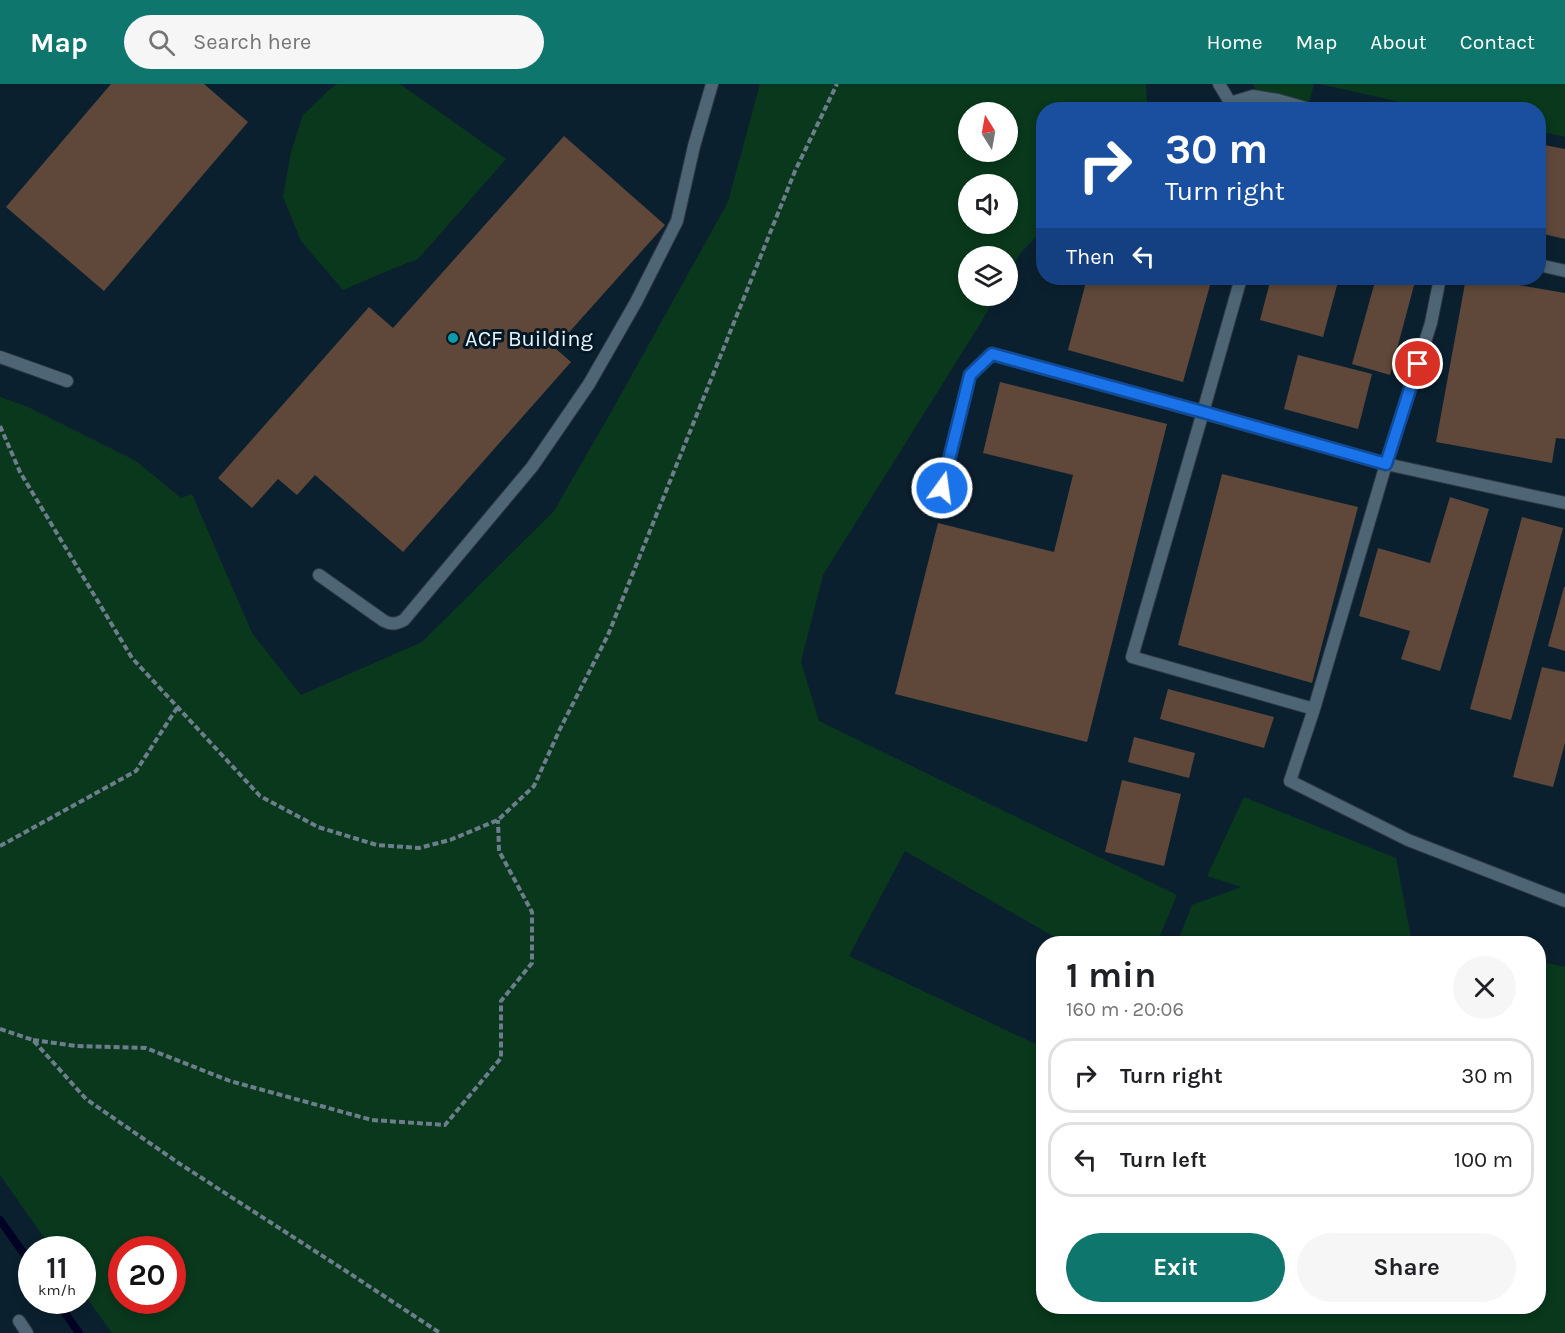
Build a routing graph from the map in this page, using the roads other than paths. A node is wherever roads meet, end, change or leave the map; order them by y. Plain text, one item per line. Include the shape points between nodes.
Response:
1 (712, 84) edge
2 (1219, 84) edge
3 (1230, 102) edge
4 (1240, 102) edge
5 (1285, 102) edge
6 (1546, 267) edge
7 (1565, 271) edge
8 (1239, 285) edge
9 (1439, 285) edge
10 (0, 357) edge
11 (67, 381) dead end
12 (1203, 412) junction
13 (1386, 464) junction
14 (942, 488) dead end
15 (1565, 503) edge
16 (319, 575) dead end
17 (1314, 709) junction
18 (1565, 901) edge
19 (20, 1321) dead end
20 (27, 1333) edge

1 - 16 lane via 677,221 589,384 532,467 397,624 384,621
2 - 3 lane
4 - 5 lane via 1253,96
6 - 7 lane
8 - 12 lane
9 - 13 lane via 1431,323
10 - 11 lane
12 - 13 lane
12 - 14 lane via 992,354 970,375
12 - 17 lane via 1132,657
13 - 15 lane
13 - 17 lane
17 - 18 lane via 1290,781 1408,840
19 - 20 lane

